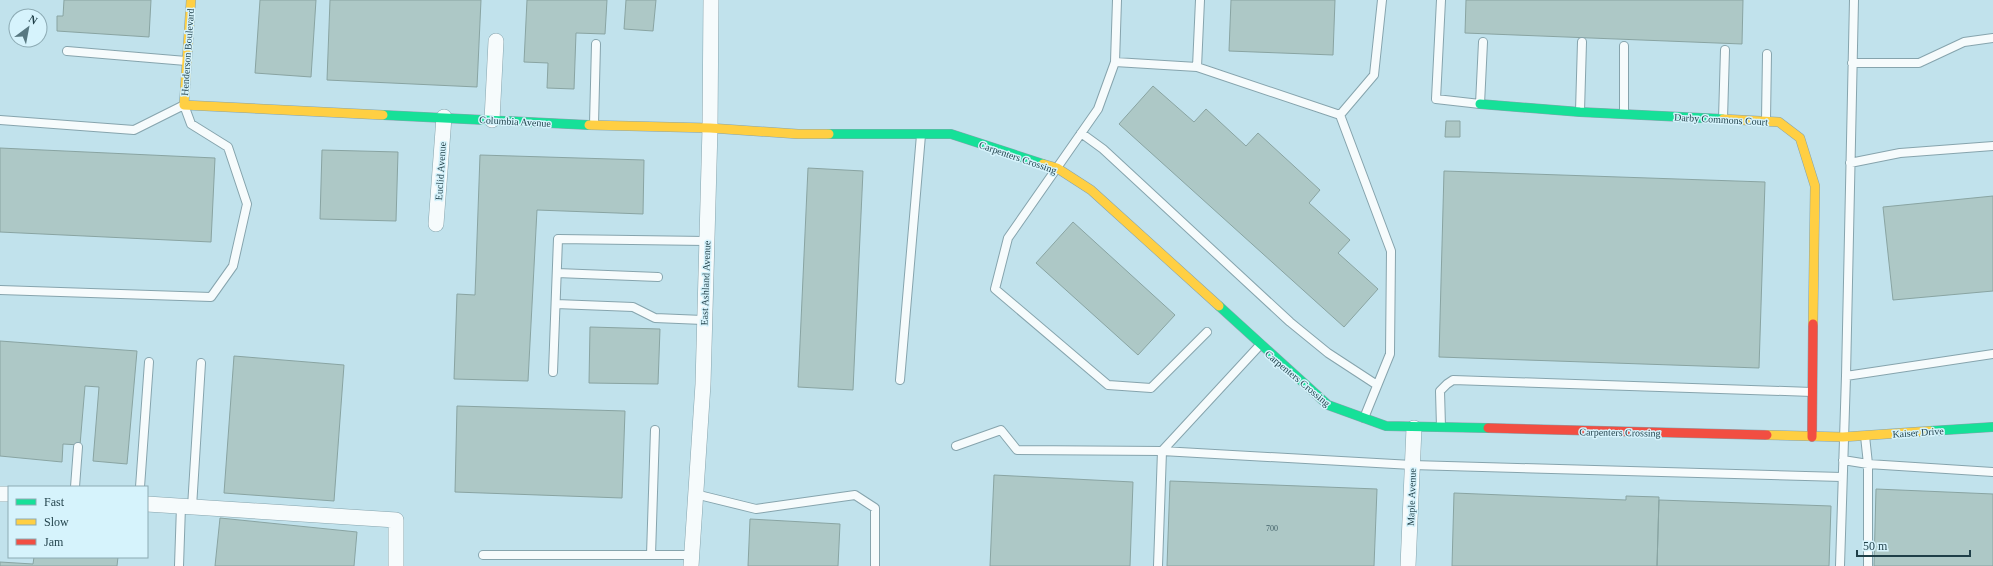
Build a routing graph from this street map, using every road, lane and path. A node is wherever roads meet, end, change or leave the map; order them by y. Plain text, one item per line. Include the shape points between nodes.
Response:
1 (191, 0) edge
2 (712, 0) edge
3 (1117, 0) edge
4 (1200, 0) edge
5 (1382, 0) edge
6 (1441, 0) edge
7 (1854, 0) edge
8 (1993, 38) edge
9 (496, 40) dead end
10 (1482, 42) dead end
11 (1582, 42) dead end
12 (596, 44) dead end
13 (1624, 46) dead end
14 (1725, 50) dead end
15 (67, 51) dead end
16 (1767, 54) dead end
17 (187, 61) junction
18 (1115, 62) junction
19 (1852, 63) junction
20 (1197, 67) junction
21 (1480, 104) junction
22 (184, 105) junction
23 (1580, 112) junction
24 (1624, 114) junction
25 (1340, 115) junction
26 (444, 117) junction
27 (1722, 119) junction
28 (0, 120) edge
29 (492, 120) junction
30 (1766, 121) junction
31 (594, 125) junction
32 (710, 128) junction
33 (1081, 134) junction
34 (846, 135) joint
35 (921, 135) junction
36 (1993, 146) edge
37 (1850, 163) junction
38 (1057, 168) junction
39 (436, 224) dead end
40 (706, 240) junction
41 (557, 274) junction
42 (658, 277) dead end
43 (0, 290) edge
44 (556, 304) junction
45 (703, 320) junction
46 (1207, 332) dead end
47 (1260, 345) junction
48 (1993, 354) edge
49 (149, 362) dead end
50 (201, 363) dead end
51 (553, 372) dead end
52 (1846, 376) junction
53 (900, 380) dead end
54 (1377, 385) junction
55 (1812, 392) junction
56 (1364, 418) junction
57 (1993, 427) edge
58 (1414, 428) junction
59 (1440, 428) junction
60 (655, 430) dead end
61 (1865, 436) junction
62 (1812, 437) junction
63 (1843, 437) junction
64 (956, 446) dead end
65 (78, 447) dead end
66 (1162, 450) junction
67 (1843, 460) junction
68 (1868, 464) junction
69 (1412, 465) junction
70 (1993, 472) edge
71 (1842, 477) junction
72 (75, 486) edge
73 (140, 486) edge
74 (695, 494) junction
75 (149, 504) edge
76 (186, 507) junction
77 (484, 555) dead end
78 (651, 555) junction
79 (691, 560) edge
80 (179, 566) edge
81 (396, 566) edge
82 (875, 566) edge
83 (1158, 566) edge
84 (1408, 566) edge
85 (1840, 566) edge
86 (1868, 566) edge

1 - 17 street, Henderson Boulevard
2 - 32 street, East Ashland Avenue
3 - 18 lane
4 - 20 lane
5 - 25 lane via 1374,76
6 - 21 lane via 1436,99
7 - 19 lane
8 - 19 lane via 1964,42 1919,63
9 - 29 street
10 - 21 lane
11 - 23 lane
12 - 31 lane
13 - 24 lane
14 - 27 lane
15 - 17 lane
16 - 30 lane
17 - 22 street, Henderson Boulevard
18 - 20 lane
18 - 33 lane via 1098,109
19 - 37 lane
20 - 25 lane
21 - 23 street, Darby Commons Court
22 - 26 street, Columbia Avenue
22 - 28 lane via 134,130
22 - 43 lane via 191,124 228,147 247,204 233,266 211,296
23 - 24 street, Darby Commons Court
24 - 27 street, Darby Commons Court
25 - 54 lane via 1390,251 1390,354
26 - 29 street, Columbia Avenue
26 - 39 street, Euclid Avenue
27 - 30 street, Darby Commons Court
29 - 31 street, Columbia Avenue
30 - 55 street, Darby Commons Court via 1779,122 1800,138 1815,186
31 - 32 street, Columbia Avenue
32 - 34 street, Columbia Avenue
32 - 40 street, East Ashland Avenue
33 - 38 lane
33 - 54 lane via 1103,149 1290,322 1328,353
34 - 35 street, Carpenters Crossing
35 - 38 street, Carpenters Crossing via 951,134
35 - 53 lane
36 - 37 lane via 1900,153
37 - 52 lane
38 - 46 lane via 1008,238 995,289 1108,385 1151,388
38 - 47 street, Carpenters Crossing via 1091,190
40 - 41 lane via 558,239
40 - 45 street, East Ashland Avenue
41 - 42 lane
41 - 44 lane
44 - 45 lane via 633,307 655,318
44 - 51 lane
45 - 74 street, East Ashland Avenue via 703,384
47 - 56 street, Carpenters Crossing via 1328,405
47 - 66 lane
48 - 52 lane
49 - 73 lane
50 - 76 lane
52 - 63 lane
54 - 56 lane
55 - 59 lane via 1454,380 1440,391
55 - 62 street, Darby Commons Court
56 - 58 street, Carpenters Crossing via 1386,426
57 - 61 street, Kaiser Drive
58 - 59 street, Carpenters Crossing
58 - 69 street, Maple Avenue
59 - 62 street, Carpenters Crossing
60 - 78 lane
61 - 63 street, Kaiser Drive
61 - 68 lane
62 - 63 street, Carpenters Crossing
63 - 67 lane
64 - 66 lane via 1001,430 1017,450
65 - 72 lane
66 - 69 lane
66 - 83 lane
67 - 68 lane
67 - 71 lane
68 - 70 lane
68 - 86 lane
69 - 71 lane
69 - 84 street, Maple Avenue
71 - 85 lane
74 - 79 street, East Ashland Avenue
74 - 82 lane via 756,509 855,496 875,508
75 - 76 street
76 - 80 lane
76 - 81 street via 396,520
77 - 78 lane
78 - 79 lane

